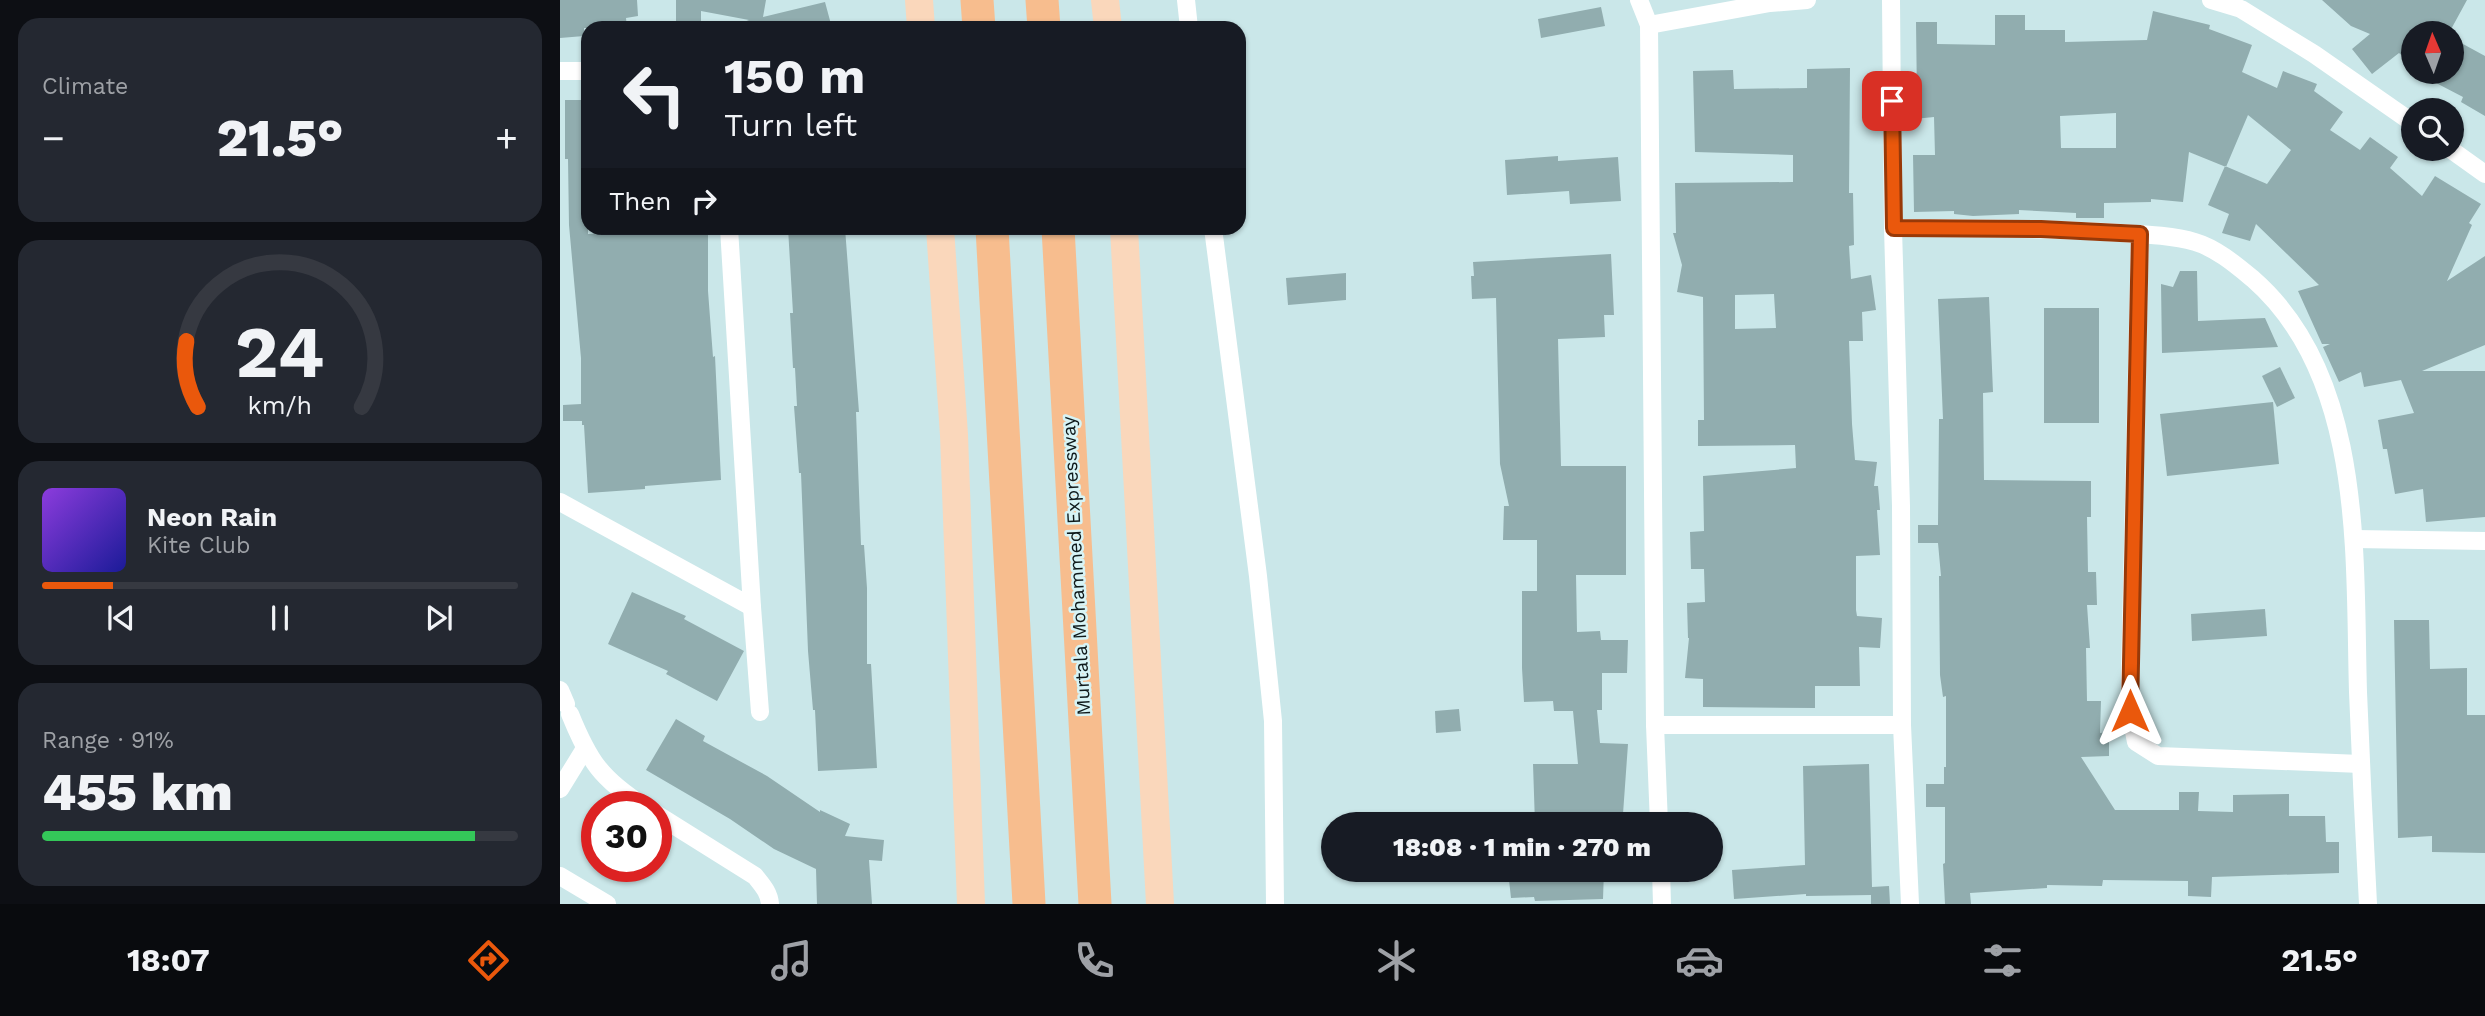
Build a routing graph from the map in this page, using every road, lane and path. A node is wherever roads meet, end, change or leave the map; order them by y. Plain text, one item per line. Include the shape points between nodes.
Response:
1 (919, 0) edge
2 (977, 0) edge
3 (1042, 0) edge
4 (1105, 0) edge
5 (1186, 0) edge
6 (1639, 0) edge
7 (1807, 0) edge
8 (1891, 0) edge
9 (2211, 0) edge
10 (920, 21) edge
11 (978, 21) edge
12 (1044, 21) edge
13 (1107, 21) edge
14 (1188, 21) edge
15 (1649, 25) junction
16 (560, 71) edge
17 (581, 71) edge
18 (2401, 115) edge
19 (2464, 159) edge
20 (2485, 174) edge
21 (1894, 228) junction
22 (2140, 234) junction
23 (729, 235) edge
24 (940, 235) edge
25 (992, 235) edge
26 (1058, 235) edge
27 (1124, 235) edge
28 (1214, 235) edge
29 (560, 502) edge
30 (2354, 539) junction
31 (2485, 541) edge
32 (752, 607) junction
33 (565, 703) edge
34 (760, 712) dead end
35 (1656, 725) junction
36 (1902, 725) junction
37 (584, 750) junction
38 (2361, 764) junction
39 (560, 789) edge
40 (623, 791) edge
41 (1659, 812) edge
42 (672, 824) edge
43 (560, 876) edge
44 (1661, 882) edge
45 (607, 904) edge
46 (770, 904) edge
47 (971, 904) edge
48 (1029, 904) edge
49 (1095, 904) edge
50 (1160, 904) edge
51 (1275, 904) edge
52 (1662, 904) edge
53 (1910, 904) edge
54 (2368, 904) edge

1 - 10 main road
2 - 11 highway
3 - 12 highway
4 - 13 main road
5 - 14 street
6 - 15 street
7 - 15 street
8 - 21 street
9 - 18 street via 2241,9
15 - 35 street
16 - 17 street
19 - 20 street
21 - 22 street
21 - 36 street
22 - 30 street via 2196,242 2235,263 2270,294 2305,342 2328,397 2349,480
22 - 38 street via 2130,676 2136,741 2158,756
23 - 32 street
24 - 47 main road via 954,435
25 - 48 highway
26 - 49 highway, Murtala Mohammed Expressway
27 - 50 main road
28 - 51 street via 1273,721
29 - 32 street
30 - 31 street
30 - 38 street
32 - 34 street
33 - 37 street
35 - 36 street
35 - 41 street
36 - 53 street
37 - 39 street
37 - 40 street via 603,777
38 - 54 street
42 - 46 street via 755,876
43 - 45 street
44 - 52 street

